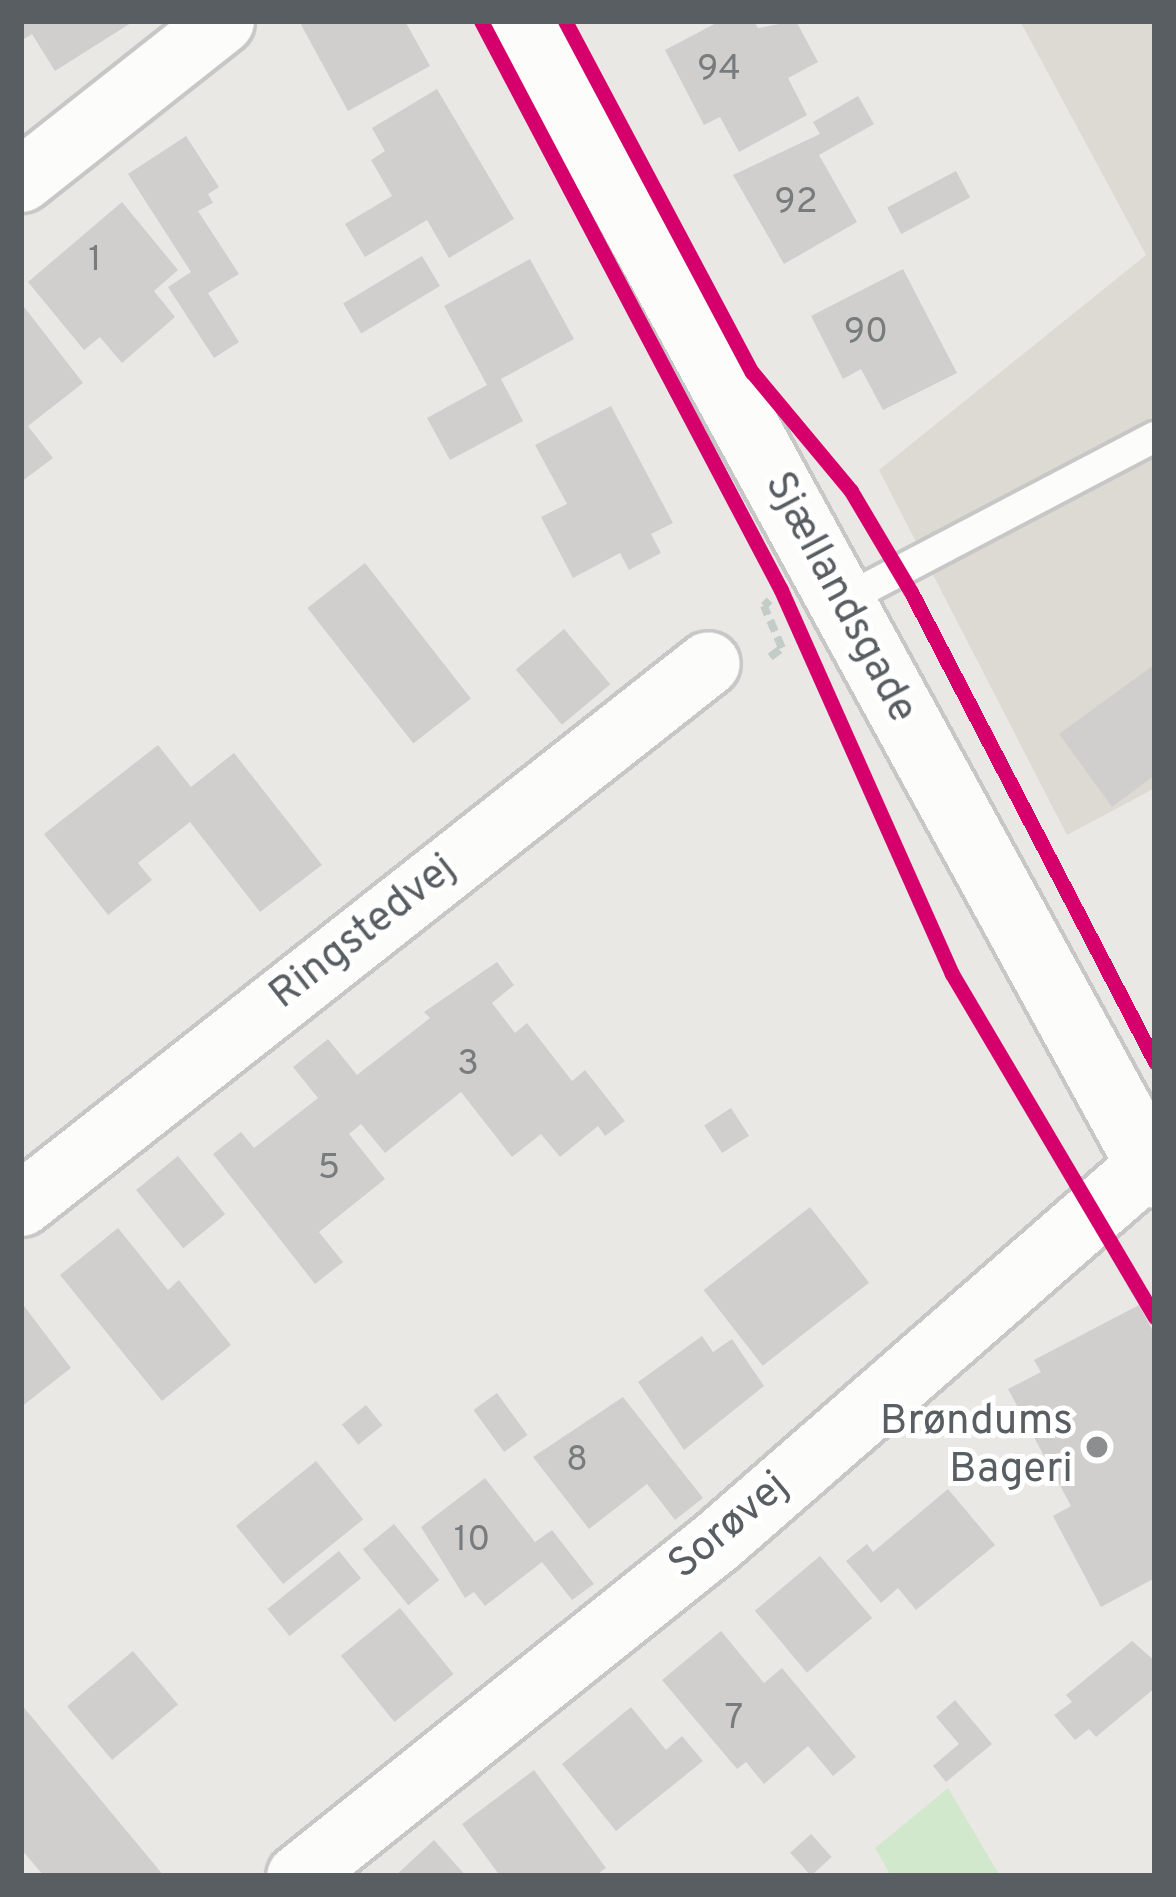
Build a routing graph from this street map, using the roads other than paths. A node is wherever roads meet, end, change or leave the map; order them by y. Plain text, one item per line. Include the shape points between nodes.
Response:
1 (222, 21) edge
2 (524, 21) edge
3 (21, 179) edge
4 (1155, 437) edge
5 (808, 612) junction
6 (708, 663) dead end
7 (1152, 1170) edge
8 (21, 1204) edge
9 (298, 1876) edge

1 - 3 street
2 - 5 street, Sjællandsgade
4 - 5 lane
5 - 7 street, Sjællandsgade
6 - 8 street, Ringstedvej
7 - 9 street, Sorøvej via 717,1541

